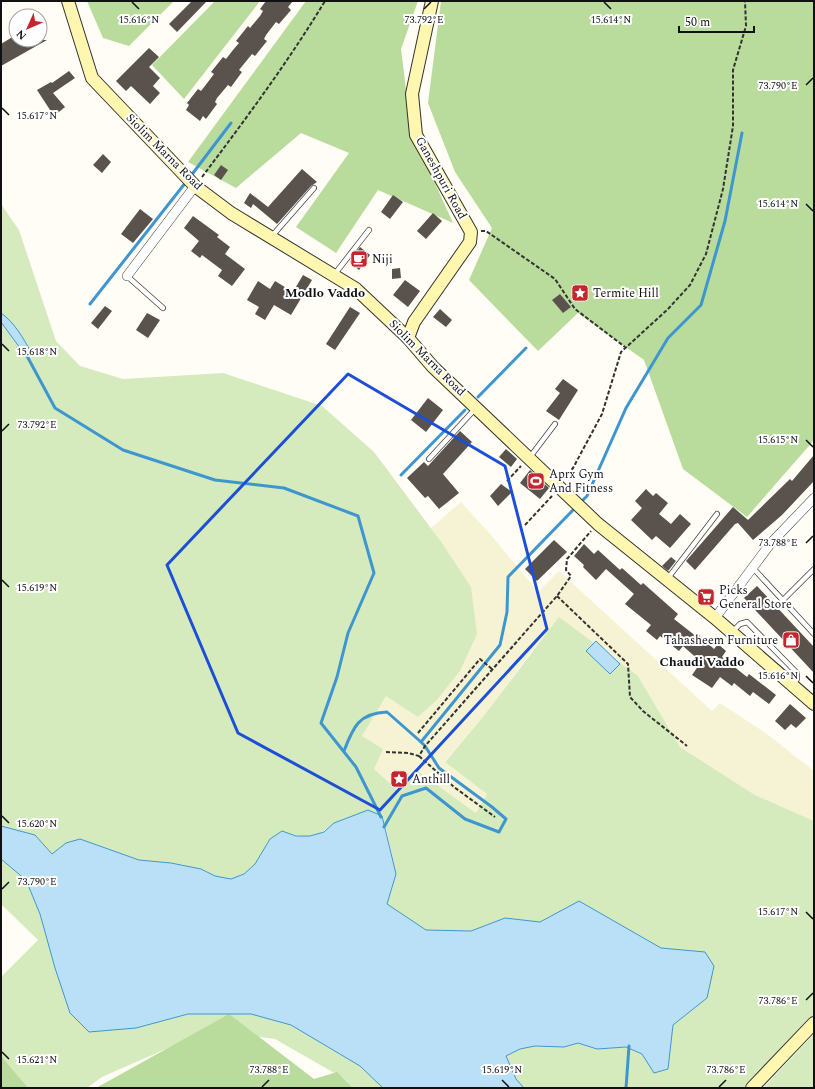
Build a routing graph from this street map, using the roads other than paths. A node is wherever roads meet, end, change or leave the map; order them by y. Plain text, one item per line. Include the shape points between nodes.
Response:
1 (68, 1) edge
2 (432, 1) edge
3 (195, 186) junction
4 (314, 188) dead end
5 (370, 230) dead end
6 (271, 238) junction
7 (334, 275) junction
8 (127, 276) joint
9 (163, 308) dead end
10 (408, 338) junction
11 (476, 407) junction
12 (555, 424) dead end
13 (529, 458) junction
14 (429, 459) dead end
15 (814, 498) edge
16 (717, 514) dead end
17 (753, 568) junction
18 (814, 569) edge
19 (667, 580) junction
20 (783, 600) junction
21 (715, 618) junction
22 (732, 632) junction
23 (814, 634) edge
24 (792, 685) junction
25 (814, 704) edge
26 (814, 1023) edge
27 (755, 1085) edge

1 - 3 main road, Siolim Marna Road via 92,78
2 - 10 main road, Ganeshpuri Road via 412,94 416,135 470,232 470,242 414,322
3 - 6 main road, Siolim Marna Road
3 - 8 street
4 - 6 lane
5 - 7 lane
6 - 7 main road, Siolim Marna Road
7 - 10 main road, Siolim Marna Road via 356,289
8 - 9 lane
10 - 11 main road, Siolim Marna Road via 433,367
11 - 13 main road, Siolim Marna Road
11 - 14 lane
12 - 13 lane
13 - 19 main road, Siolim Marna Road via 598,524
15 - 17 street via 771,543
16 - 19 lane
17 - 20 lane
17 - 21 street
18 - 20 lane
19 - 21 main road, Siolim Marna Road
20 - 23 lane
21 - 22 main road, Siolim Marna Road
22 - 24 main road, Siolim Marna Road
22 - 24 lane via 740,624 747,622 797,673 797,679
24 - 25 main road, Siolim Marna Road
26 - 27 main road

